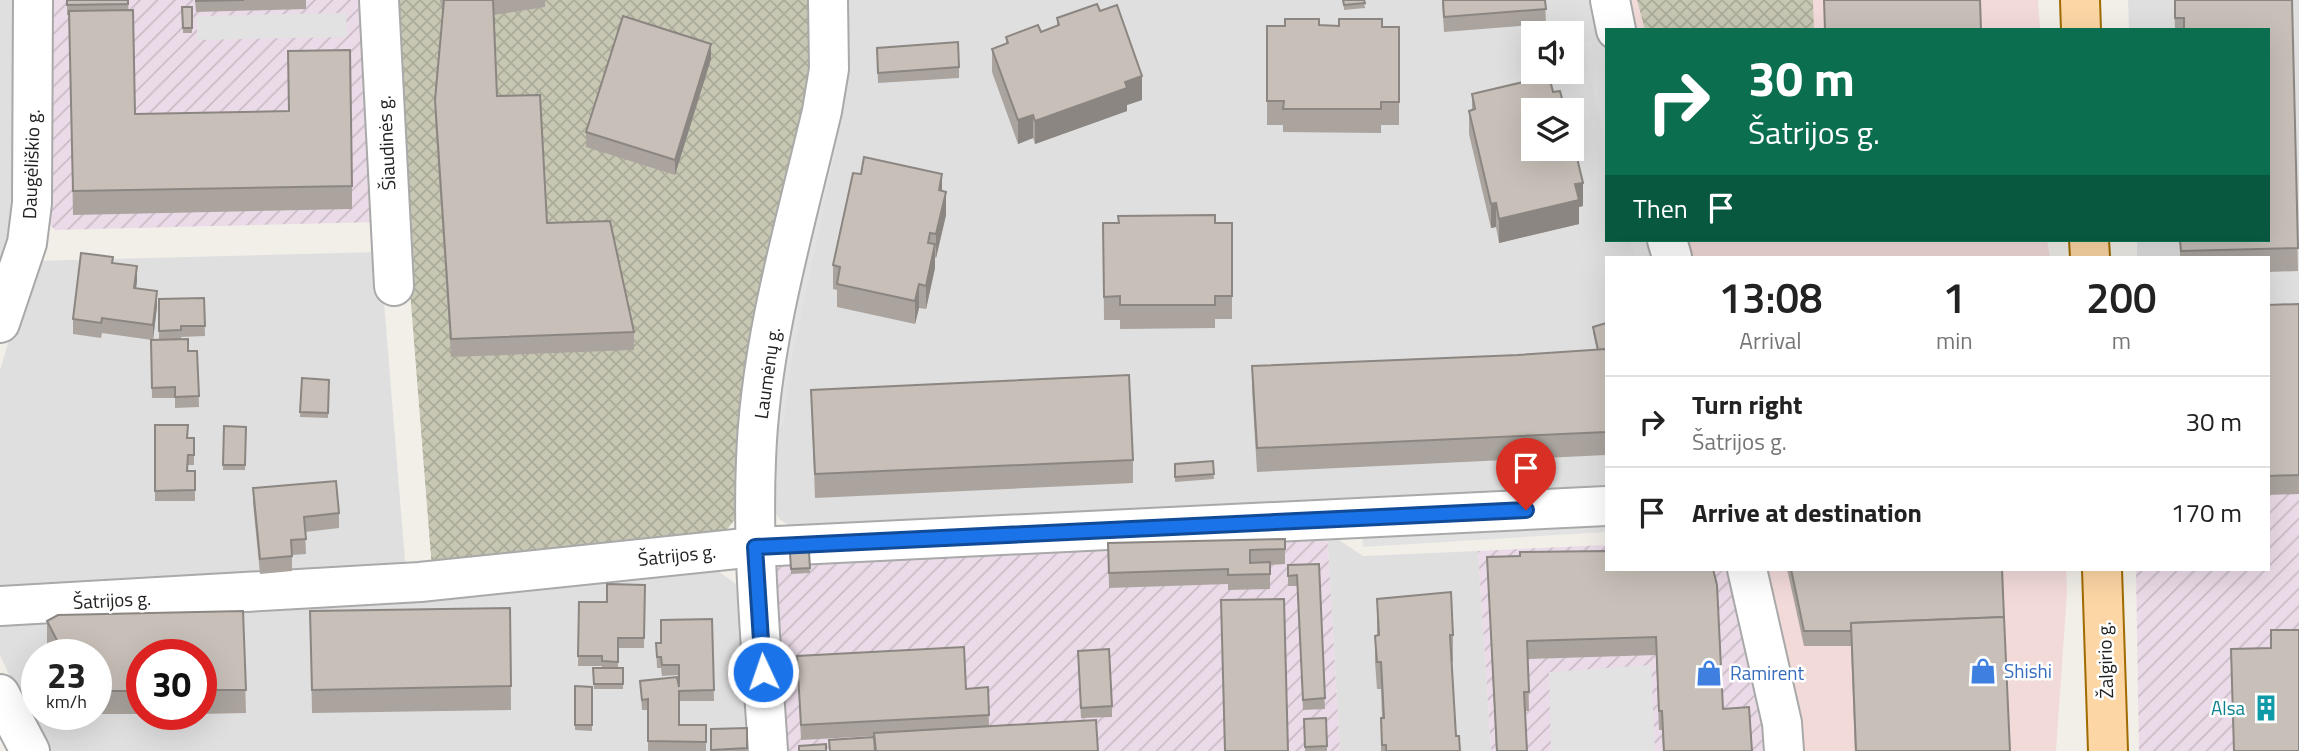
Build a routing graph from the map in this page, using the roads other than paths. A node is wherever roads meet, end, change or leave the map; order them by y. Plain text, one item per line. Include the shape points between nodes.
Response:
1 (33, 0) edge
2 (379, 0) edge
3 (828, 0) edge
4 (1610, 0) edge
5 (2080, 0) edge
6 (1616, 28) edge
7 (2081, 28) edge
8 (394, 286) dead end
9 (0, 323) edge
10 (1605, 506) edge
11 (755, 547) junction
12 (1747, 571) edge
13 (2102, 571) edge
14 (0, 606) edge
15 (0, 694) edge
16 (30, 751) edge
17 (768, 751) edge
18 (1784, 751) edge
19 (2108, 751) edge

1 - 9 street, Daugėliškio g. via 32,202 27,243
2 - 8 street, Šiaudinės g.
3 - 11 street, Laumėnų g. via 829,69 765,363 756,458
4 - 6 street
5 - 7 main road
10 - 11 street, Šatrijos g.
11 - 14 street, Šatrijos g. via 420,582
11 - 17 street, Laumėnų g.
12 - 18 street via 1782,723
13 - 19 main road, Žalgirio g.
15 - 16 street

